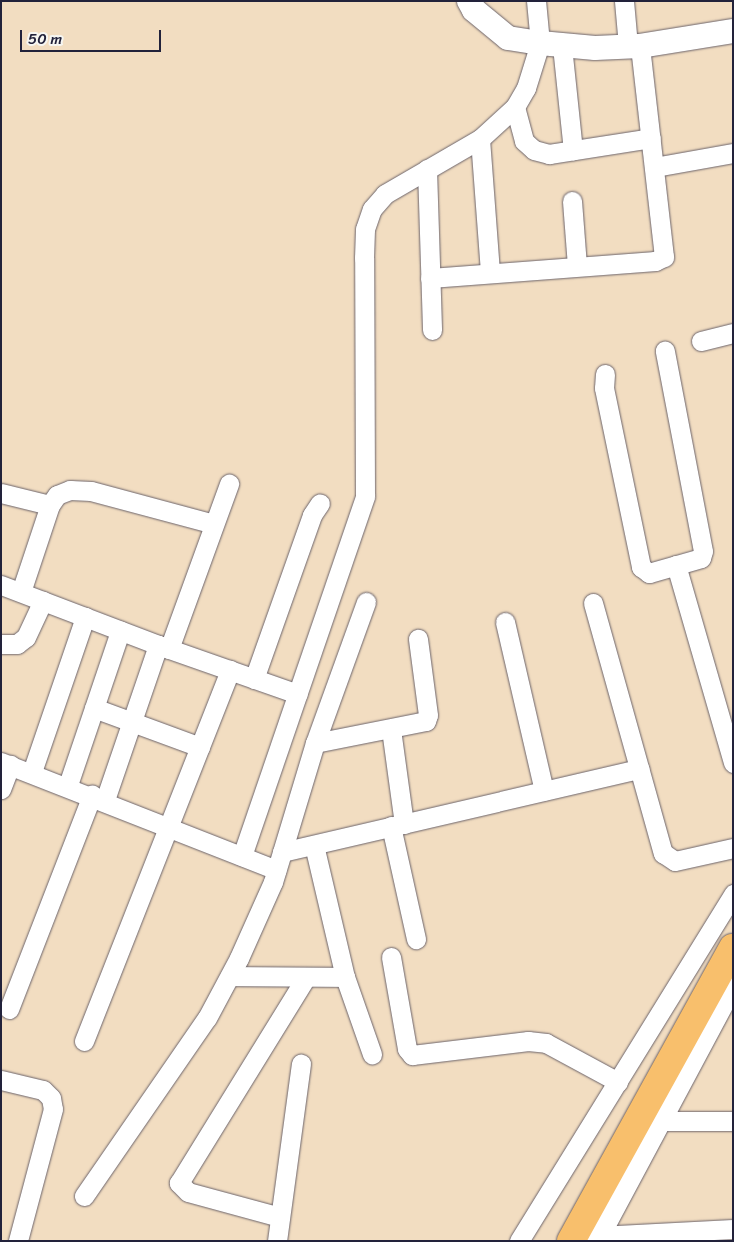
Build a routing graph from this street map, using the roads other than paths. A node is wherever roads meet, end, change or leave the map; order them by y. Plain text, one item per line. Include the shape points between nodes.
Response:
1 (469, 1) edge
2 (536, 1) edge
3 (624, 1) edge
4 (733, 31) edge
5 (551, 44) junction
6 (634, 46) junction
7 (515, 107) junction
8 (651, 138) junction
9 (480, 139) junction
10 (573, 150) junction
11 (733, 153) edge
12 (654, 167) junction
13 (427, 169) junction
14 (572, 201) dead end
15 (577, 266) junction
16 (490, 272) junction
17 (430, 278) junction
18 (432, 330) dead end
19 (733, 333) edge
20 (701, 342) dead end
21 (665, 351) dead end
22 (605, 374) dead end
23 (229, 484) dead end
24 (1, 493) edge
25 (320, 503) dead end
26 (50, 505) junction
27 (214, 524) junction
28 (676, 565) junction
29 (1, 585) edge
30 (21, 592) junction
31 (43, 601) junction
32 (366, 602) dead end
33 (593, 603) dead end
34 (85, 617) junction
35 (505, 622) dead end
36 (120, 631) junction
37 (418, 639) dead end
38 (1, 644) edge
39 (163, 647) junction
40 (230, 670) junction
41 (254, 679) junction
42 (298, 694) junction
43 (94, 708) junction
44 (132, 722) junction
45 (391, 729) junction
46 (315, 744) junction
47 (200, 747) junction
48 (733, 762) edge
49 (6, 763) edge
50 (639, 769) junction
51 (32, 772) junction
52 (68, 785) junction
53 (1, 789) edge
54 (544, 791) junction
55 (98, 797) junction
56 (397, 825) junction
57 (169, 826) junction
58 (314, 844) junction
59 (733, 848) edge
60 (242, 856) junction
61 (279, 861) junction
62 (733, 894) edge
63 (416, 940) dead end
64 (733, 948) edge
65 (391, 957) dead end
66 (230, 976) junction
67 (306, 976) junction
68 (345, 977) junction
69 (733, 982) edge
70 (9, 1009) dead end
71 (84, 1041) dead end
72 (372, 1054) dead end
73 (301, 1064) dead end
74 (618, 1082) junction
75 (2, 1083) edge
76 (659, 1121) junction
77 (733, 1121) edge
78 (84, 1196) dead end
79 (280, 1217) junction
80 (733, 1229) edge
81 (596, 1238) edge
82 (18, 1241) edge
83 (277, 1241) edge
84 (519, 1241) edge
85 (571, 1241) edge

1 - 5 street via 474,10 508,38
2 - 5 street
3 - 6 street
4 - 6 street
5 - 6 street
5 - 7 street
5 - 10 street
6 - 8 street
7 - 9 street
7 - 10 street via 524,141 534,150 549,154
8 - 10 street
8 - 12 street
9 - 13 street
9 - 16 street
11 - 12 street
12 - 15 street via 664,257 656,261
13 - 17 street
13 - 42 street via 385,194 372,209 365,229 365,496
14 - 15 street
15 - 16 street
16 - 17 street
17 - 18 street
19 - 20 street
21 - 28 street via 704,555
22 - 28 street via 604,388 641,567 649,572
23 - 27 street
24 - 26 street
25 - 41 street via 312,515
26 - 27 street via 58,495 70,490 91,491
26 - 30 street
27 - 39 street
28 - 48 street
29 - 30 street
30 - 31 street
31 - 34 street
31 - 38 street via 26,637 17,644
32 - 46 street
33 - 50 street
34 - 36 street
34 - 51 street
35 - 54 street
36 - 39 street
36 - 43 street
37 - 45 street via 428,715 426,721 419,724
39 - 40 street
39 - 44 street
40 - 41 street
40 - 47 street
41 - 42 street
42 - 60 street
43 - 44 street
43 - 52 street
44 - 47 street
44 - 55 street
45 - 46 street
45 - 56 street
46 - 61 street
47 - 57 street
49 - 51 street
49 - 53 street
50 - 54 street
50 - 59 street via 667,858 675,861
51 - 52 street
52 - 55 street
54 - 56 street
55 - 57 street
55 - 70 street
56 - 58 street
56 - 63 street
57 - 60 street
57 - 71 street
58 - 61 street
58 - 68 street
60 - 61 street
61 - 66 street
62 - 74 street
64 - 85 main road
65 - 74 street via 407,1049 412,1055 528,1041 546,1043
66 - 67 street
66 - 78 street via 207,1018
67 - 68 street
67 - 79 street via 179,1183 188,1192
68 - 72 street
69 - 76 street
73 - 79 street
74 - 84 street
75 - 82 street via 43,1090 51,1098 53,1109
76 - 77 street
76 - 81 street
79 - 83 street
80 - 81 street

